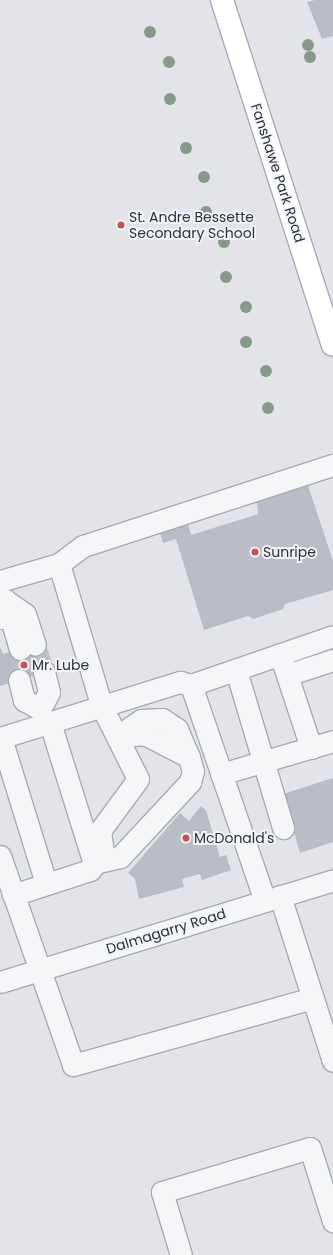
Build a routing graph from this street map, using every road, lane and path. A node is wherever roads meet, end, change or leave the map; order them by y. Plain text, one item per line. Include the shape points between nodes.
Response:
1 (222, 0) edge
2 (333, 345) edge
3 (333, 465) edge
4 (59, 564) junction
5 (1, 596) edge
6 (0, 625) edge
7 (333, 636) edge
8 (280, 654) junction
9 (333, 660) edge
10 (236, 670) junction
11 (287, 675) junction
12 (30, 676) tunnel mouth
13 (191, 685) junction
14 (102, 707) junction
15 (45, 719) junction
16 (117, 737) junction
17 (0, 738) edge
18 (333, 741) edge
19 (311, 748) junction
20 (264, 762) junction
21 (221, 774) junction
22 (283, 828) dead end
23 (0, 856) edge
24 (94, 863) junction
25 (333, 880) edge
26 (46, 883) junction
27 (13, 894) junction
28 (273, 899) junction
29 (39, 970) junction
30 (0, 982) edge
31 (313, 998) junction
32 (327, 1022) edge
33 (333, 1061) edge
34 (333, 1221) edge
35 (181, 1255) edge

1 - 2 main road, Fanshawe Park Road
3 - 4 street via 83,546
4 - 5 street
4 - 14 street
5 - 6 street via 24,614 21,649
7 - 8 street
8 - 10 street
8 - 11 street
9 - 11 street
10 - 13 street
10 - 20 street
11 - 19 street
12 - 15 street via 24,700
13 - 14 street via 180,682
13 - 21 street
14 - 15 street
14 - 16 street
15 - 17 street
15 - 24 street
16 - 24 street via 138,779 100,831 103,852
16 - 24 street via 144,734 189,757 193,771 190,782 120,857
17 - 26 street
18 - 19 street
19 - 20 street
20 - 21 street
20 - 22 street
21 - 28 street
23 - 27 street
24 - 26 street via 90,870
25 - 28 street, Dalmagarry Road
26 - 27 street
27 - 29 street
28 - 29 street, Dalmagarry Road
28 - 31 street
29 - 30 street, Dalmagarry Road
29 - 31 street via 73,1065
31 - 32 street
32 - 33 street
34 - 35 street via 310,1148 162,1192

